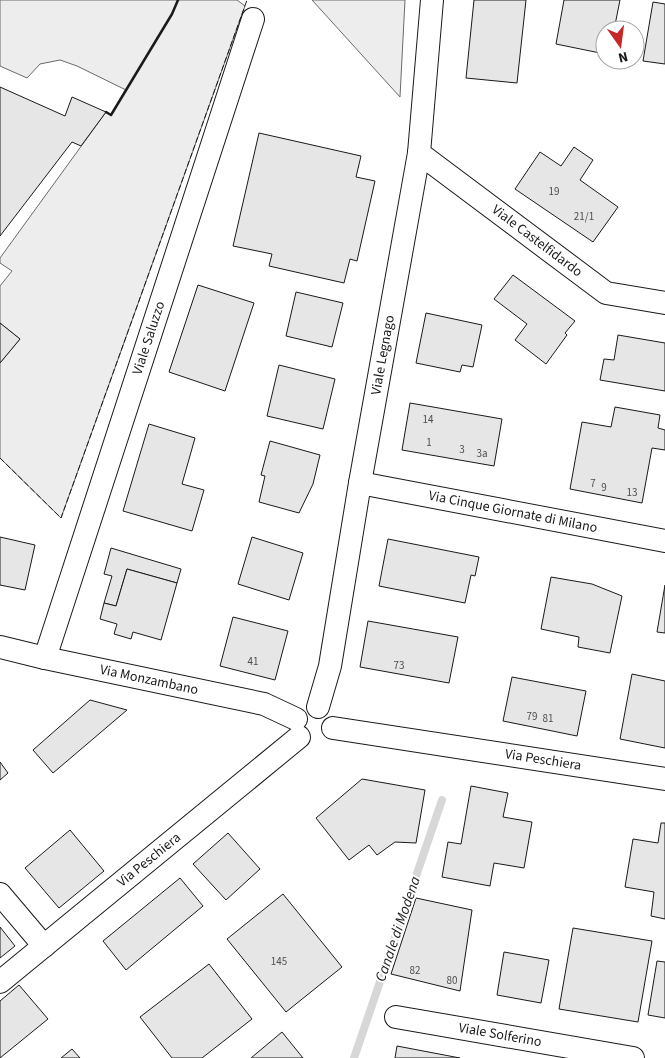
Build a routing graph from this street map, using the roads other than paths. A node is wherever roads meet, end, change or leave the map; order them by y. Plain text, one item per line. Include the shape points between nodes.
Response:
1 (432, 0) edge
2 (252, 19) dead end
3 (419, 153) junction
4 (665, 303) edge
5 (360, 483) junction
6 (665, 541) edge
7 (0, 647) edge
8 (45, 658) junction
9 (318, 707) joint
10 (313, 734) junction
11 (665, 779) edge
12 (0, 894) edge
13 (44, 946) junction
14 (0, 982) edge
15 (396, 1017) dead end
16 (633, 1058) edge

1 - 3 street, Viale Legnago
2 - 8 street, Viale Saluzzo
3 - 4 street, Viale Castelfidardo via 606,293
3 - 5 street, Viale Legnago
5 - 6 street, Via Cinque Giornate di Milano
5 - 9 street, Viale Legnago via 330,666
7 - 8 street, Via Monzambano
8 - 10 street, Via Monzambano via 264,704
9 - 10 street, Via Peschiera via 304,709 298,714
10 - 11 street, Via Peschiera
10 - 13 street, Via Peschiera
12 - 13 street
13 - 14 street, Via Peschiera
15 - 16 street, Viale Solferino

